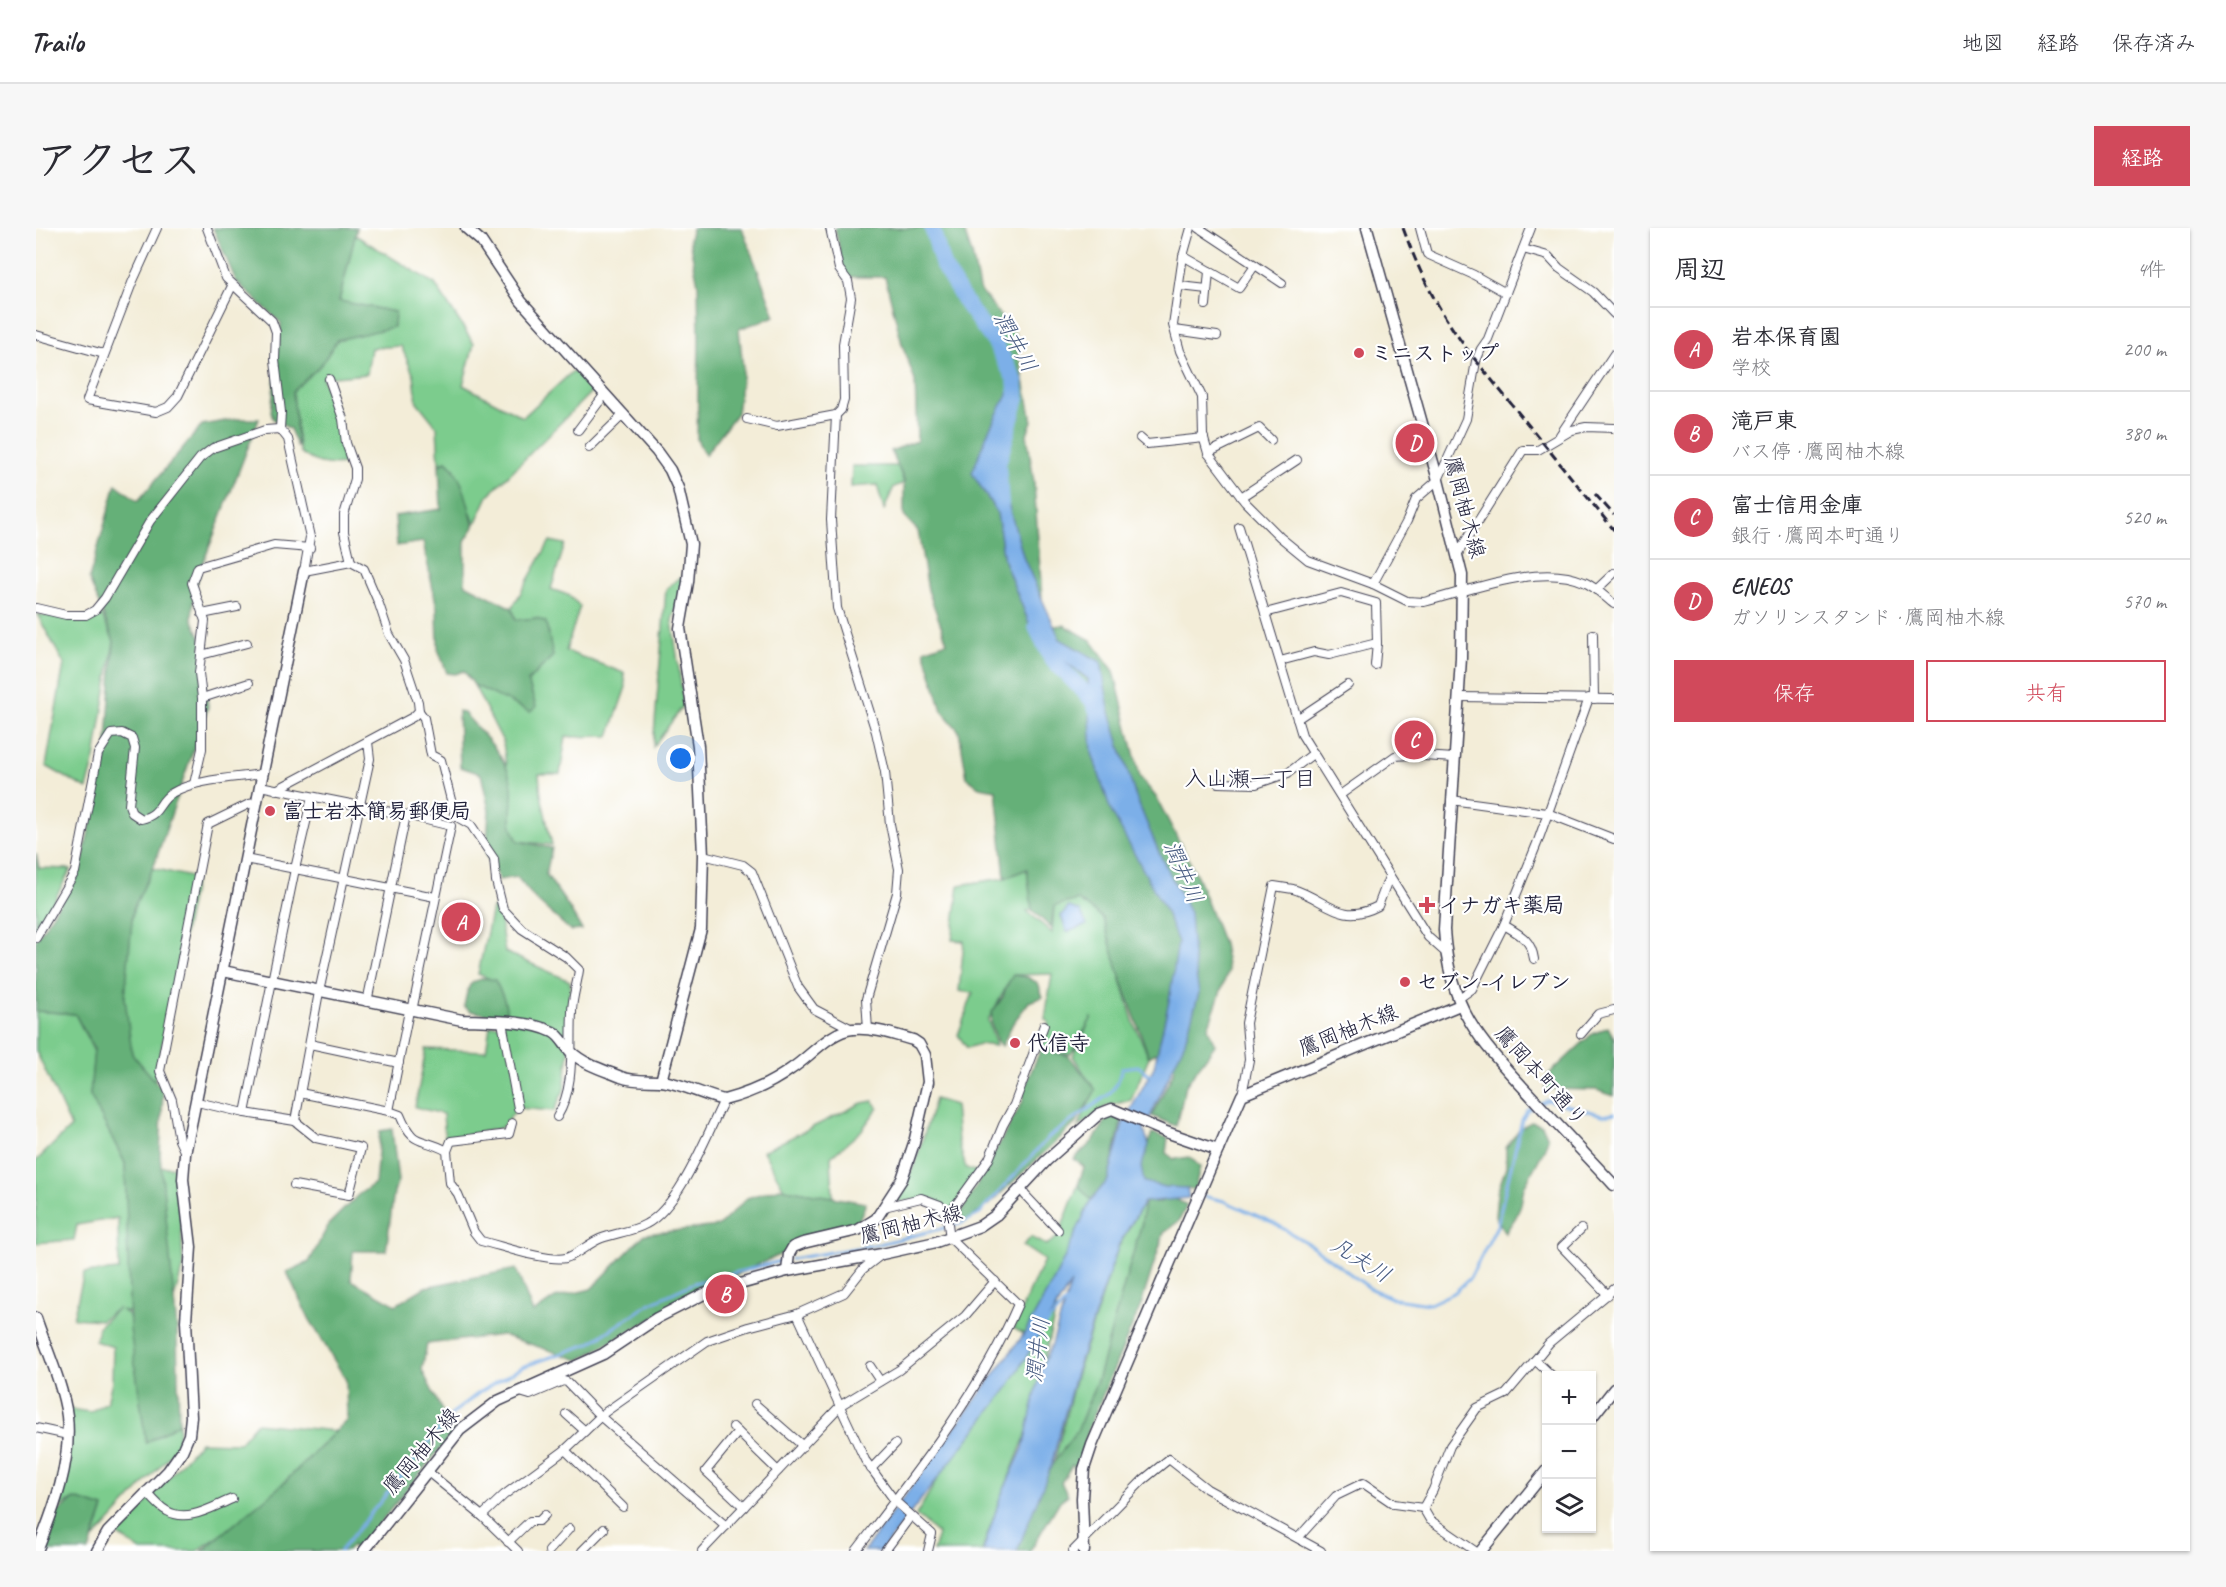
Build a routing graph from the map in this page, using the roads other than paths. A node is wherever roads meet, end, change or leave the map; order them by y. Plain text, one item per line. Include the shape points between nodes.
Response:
1 (157, 228) edge
2 (207, 228) edge
3 (466, 228) edge
4 (830, 228) edge
5 (1191, 228) edge
6 (1198, 228) edge
7 (1366, 228) edge
8 (1420, 228) edge
9 (1531, 228) edge
10 (1523, 249) junction
11 (1183, 256) junction
12 (1255, 265) junction
13 (1209, 271) junction
14 (1282, 283) dead end
15 (232, 286) junction
16 (1180, 286) junction
17 (1208, 289) junction
18 (1506, 293) junction
19 (1206, 305) dead end
20 (1614, 314) edge
21 (1175, 330) junction
22 (36, 336) edge
23 (1217, 336) dead end
24 (104, 354) junction
25 (1614, 354) edge
26 (329, 379) dead end
27 (605, 393) junction
28 (624, 414) junction
29 (836, 415) junction
30 (747, 419) dead end
31 (1614, 428) edge
32 (280, 429) junction
33 (578, 430) dead end
34 (1558, 437) junction
35 (1140, 438) dead end
36 (1204, 438) junction
37 (1271, 440) dead end
38 (589, 448) dead end
39 (1208, 453) junction
40 (1297, 460) dead end
41 (1438, 480) junction
42 (1241, 497) junction
43 (1239, 527) dead end
44 (310, 548) junction
45 (1458, 553) junction
46 (351, 562) junction
47 (304, 571) junction
48 (1614, 573) edge
49 (1373, 584) junction
50 (1596, 590) junction
51 (1462, 592) junction
52 (1614, 604) edge
53 (237, 607) dead end
54 (36, 608) edge
55 (1265, 613) junction
56 (202, 614) junction
57 (1593, 634) dead end
58 (247, 643) dead end
59 (1377, 643) junction
60 (201, 655) junction
61 (1280, 661) junction
62 (1375, 665) dead end
63 (249, 682) dead end
64 (1348, 685) dead end
65 (1459, 697) junction
66 (202, 698) junction
67 (1591, 698) junction
68 (1614, 699) edge
69 (419, 711) junction
70 (1297, 719) junction
71 (368, 742) junction
72 (1314, 753) junction
73 (1454, 758) junction
74 (263, 774) junction
75 (1218, 783) dead end
76 (194, 784) junction
77 (260, 786) junction
78 (276, 790) junction
79 (1340, 795) junction
80 (312, 797) junction
81 (1451, 800) junction
82 (256, 803) junction
83 (358, 806) junction
84 (1547, 813) junction
85 (406, 815) junction
86 (1614, 839) edge
87 (703, 855) junction
88 (245, 859) junction
89 (295, 869) junction
90 (1389, 877) junction
91 (344, 878) junction
92 (390, 888) junction
93 (435, 897) junction
94 (1504, 925) junction
95 (36, 938) edge
96 (1446, 953) junction
97 (1534, 959) dead end
98 (223, 971) junction
99 (272, 981) junction
100 (319, 992) junction
101 (367, 1002) junction
102 (1459, 1002) junction
103 (1614, 1010) edge
104 (410, 1011) junction
105 (502, 1022) junction
106 (1044, 1025) dead end
107 (852, 1029) junction
108 (868, 1029) junction
109 (1581, 1034) dead end
110 (310, 1044) junction
111 (572, 1052) junction
112 (399, 1063) junction
113 (661, 1081) junction
114 (300, 1093) junction
115 (1242, 1095) junction
116 (724, 1100) junction
117 (196, 1102) junction
118 (518, 1108) dead end
119 (389, 1111) junction
120 (245, 1113) junction
121 (557, 1118) dead end
122 (296, 1121) junction
123 (513, 1123) dead end
124 (1218, 1150) junction
125 (447, 1151) junction
126 (185, 1154) junction
127 (294, 1185) dead end
128 (1614, 1185) edge
129 (1021, 1188) junction
130 (885, 1208) junction
131 (947, 1217) junction
132 (1581, 1229) dead end
133 (1058, 1230) dead end
134 (950, 1238) junction
135 (882, 1254) junction
136 (786, 1271) junction
137 (995, 1281) junction
138 (1611, 1292) edge
139 (797, 1314) junction
140 (36, 1318) edge
141 (1535, 1360) junction
142 (870, 1366) dead end
143 (1547, 1371) edge
144 (880, 1381) junction
145 (1614, 1389) edge
146 (519, 1392) junction
147 (755, 1404) dead end
148 (841, 1405) junction
149 (1596, 1410) edge
150 (566, 1414) dead end
151 (600, 1416) junction
152 (36, 1428) edge
153 (585, 1431) junction
154 (68, 1435) junction
155 (895, 1444) dead end
156 (803, 1446) junction
157 (565, 1450) junction
158 (871, 1469) junction
159 (778, 1471) junction
160 (428, 1472) junction
161 (1542, 1476) edge
162 (146, 1491) junction
163 (232, 1499) dead end
164 (895, 1501) junction
165 (623, 1507) dead end
166 (744, 1507) junction
167 (1423, 1508) junction
168 (544, 1515) dead end
169 (482, 1516) junction
170 (910, 1517) junction
171 (726, 1526) junction
172 (569, 1529) dead end
173 (604, 1529) dead end
174 (1083, 1538) junction
175 (1298, 1538) junction
176 (508, 1542) junction
177 (37, 1551) edge
178 (97, 1551) edge
179 (364, 1551) edge
180 (518, 1551) edge
181 (549, 1551) edge
182 (582, 1551) edge
183 (702, 1551) edge
184 (856, 1551) edge
185 (885, 1551) edge
186 (928, 1551) edge
187 (1073, 1551) edge
188 (1084, 1551) edge
189 (1321, 1551) edge
190 (1475, 1551) edge
191 (1481, 1551) edge

1 - 24 street
2 - 15 street
3 - 27 street via 481,241 521,302
4 - 29 street via 839,270 848,281 851,298 843,344 844,400
5 - 11 street
6 - 12 street
7 - 41 street, 鷹岡柚木線
8 - 18 street via 1427,254
9 - 10 street
10 - 18 street
10 - 20 street via 1548,256
11 - 13 street
11 - 16 street
12 - 13 street via 1239,288
12 - 14 street
13 - 17 street
15 - 24 street via 178,396 168,407 156,412 87,400
15 - 32 street via 272,321 276,332
16 - 17 street
16 - 21 street
17 - 19 street
18 - 41 street via 1476,361 1466,419
21 - 23 street
21 - 36 street via 1180,351 1202,397
22 - 24 street
25 - 34 street
26 - 46 street via 355,468 344,515
27 - 28 street
27 - 33 street
28 - 38 street
28 - 87 street via 670,470 689,531 688,582 680,632 698,746
29 - 30 street via 777,426
29 - 108 street via 831,520 837,608 876,732 898,869 897,893 866,999
31 - 34 street via 1586,427
32 - 44 street via 288,439
32 - 54 street via 213,448 200,458 150,521 95,610 86,615 66,615
34 - 45 street via 1538,450 1523,450
35 - 36 street via 1147,444
36 - 39 street
37 - 39 street via 1259,428
39 - 42 street
40 - 42 street
41 - 45 street, 鷹岡柚木線
41 - 49 street via 1416,499
42 - 49 street via 1308,560
43 - 55 street
44 - 47 street
44 - 56 street via 274,545 198,567 192,583
45 - 51 street, 鷹岡柚木線
46 - 47 street
46 - 69 street via 364,569 388,634 404,660
47 - 74 street
48 - 50 street
49 - 51 street via 1407,601 1424,602
50 - 51 street via 1585,582 1561,575 1530,575
50 - 52 street
51 - 65 street, 鷹岡柚木線
53 - 56 street
55 - 59 street via 1341,593 1376,603
55 - 61 street
56 - 60 street via 205,621
57 - 67 street
58 - 60 street
59 - 61 street via 1329,655 1314,652
59 - 62 street
60 - 66 street
61 - 70 street
63 - 66 street
64 - 70 street
65 - 67 street
65 - 73 street, 鷹岡本町通り
66 - 76 street via 202,749
67 - 68 street
67 - 84 street
69 - 71 street
69 - 111 street via 431,755 441,760 455,816 471,825 494,859 503,909 522,929 579,970 572,1011
70 - 72 street
71 - 78 street
71 - 83 street via 370,759
72 - 75 street via 1288,773 1256,784
72 - 79 street
73 - 79 street via 1395,756
73 - 81 street, 鷹岡本町通り
74 - 76 street
74 - 77 street
76 - 95 street via 172,793 153,816 141,819 129,805 135,748 132,738 122,733 111,734 98,754 75,872
77 - 78 street
77 - 82 street
78 - 80 street
79 - 90 street
80 - 83 street
80 - 89 street
81 - 84 street
81 - 96 street, 鷹岡本町通り
82 - 88 street
82 - 126 street via 208,824 160,1071 172,1100
83 - 85 street
83 - 91 street
84 - 86 street
84 - 94 street
85 - 92 street
85 - 93 street via 451,826
87 - 107 street via 743,865 752,872 798,987 814,1009
87 - 113 street via 701,929
88 - 89 street
88 - 98 street
89 - 91 street
89 - 99 street
90 - 96 street via 1428,937
90 - 115 street via 1378,906 1349,914 1294,890 1274,886 1246,1023 1249,1060
91 - 92 street
91 - 100 street
92 - 93 street
92 - 101 street
93 - 104 street
94 - 97 street via 1525,937
94 - 102 street via 1472,989
96 - 102 street, 鷹岡本町通り
98 - 99 street
98 - 117 street
99 - 100 street
99 - 120 street
100 - 101 street
100 - 110 street
101 - 104 street
102 - 115 street, 鷹岡柚木線
102 - 128 street, 鷹岡本町通り via 1482,1042
103 - 109 street via 1598,1014
104 - 105 street
104 - 112 street
105 - 111 street via 556,1033
105 - 118 street
106 - 131 street via 1014,1106 989,1159
107 - 108 street
107 - 116 street via 833,1037 775,1080
108 - 130 street via 913,1040 925,1055 927,1068 928,1082 912,1151
110 - 112 street
110 - 114 street
111 - 113 street via 585,1063 625,1078
111 - 121 street via 567,1092
112 - 119 street
113 - 116 street
114 - 119 street
114 - 122 street
115 - 124 street
116 - 125 street via 688,1173 661,1212 646,1224 598,1239 568,1257 553,1258 481,1241 450,1183
117 - 120 street
117 - 126 street
119 - 125 street via 400,1115 416,1141
120 - 122 street
122 - 127 street via 316,1138 361,1148 349,1195
123 - 125 street via 509,1134 451,1142
124 - 129 street, 鷹岡柚木線 via 1112,1110 1099,1114
124 - 174 street via 1092,1445 1084,1469
126 - 162 street via 183,1179 191,1247 186,1321 189,1435 168,1471
129 - 133 street
129 - 134 street, 鷹岡柚木線 via 996,1215
130 - 131 street via 921,1198 940,1205
130 - 136 street via 864,1228 793,1248
131 - 134 street
132 - 138 street via 1562,1247
134 - 135 street, 鷹岡柚木線
134 - 137 street
135 - 136 street, 鷹岡柚木線
135 - 139 street via 863,1269 844,1293
136 - 146 street, 鷹岡柚木線 via 704,1294 657,1318 603,1354
137 - 144 street via 964,1316
137 - 164 street via 1018,1304 1003,1338 938,1442
138 - 141 street via 1549,1343
139 - 148 street
139 - 151 street via 707,1341
140 - 154 street via 67,1414
141 - 143 street
141 - 167 street via 1506,1394 1477,1408 1450,1446
142 - 144 street
144 - 148 street
145 - 149 street
146 - 151 street via 530,1395 567,1382
146 - 160 street, 鷹岡柚木線 via 498,1401 460,1430
147 - 156 street
148 - 156 street
148 - 158 street
150 - 153 street
151 - 153 street
151 - 171 street
152 - 154 street
153 - 157 street
154 - 177 street via 51,1516
155 - 158 street
156 - 159 street
157 - 165 street
157 - 169 street
158 - 164 street
159 - 166 street
159 - 166 street via 735,1430 706,1471
160 - 169 street
160 - 179 street, 鷹岡柚木線
161 - 191 street
162 - 163 street via 166,1511 178,1516 189,1516
162 - 178 street via 108,1532
164 - 170 street
164 - 184 street
166 - 171 street
167 - 175 street via 1394,1504 1363,1483 1336,1496
167 - 190 street via 1430,1520
168 - 176 street via 539,1521 530,1521
169 - 176 street
170 - 185 street
170 - 186 street via 932,1534
171 - 183 street
172 - 181 street
173 - 182 street
174 - 175 street via 1169,1459 1207,1489
174 - 187 street
174 - 188 street
175 - 189 street
176 - 180 street

